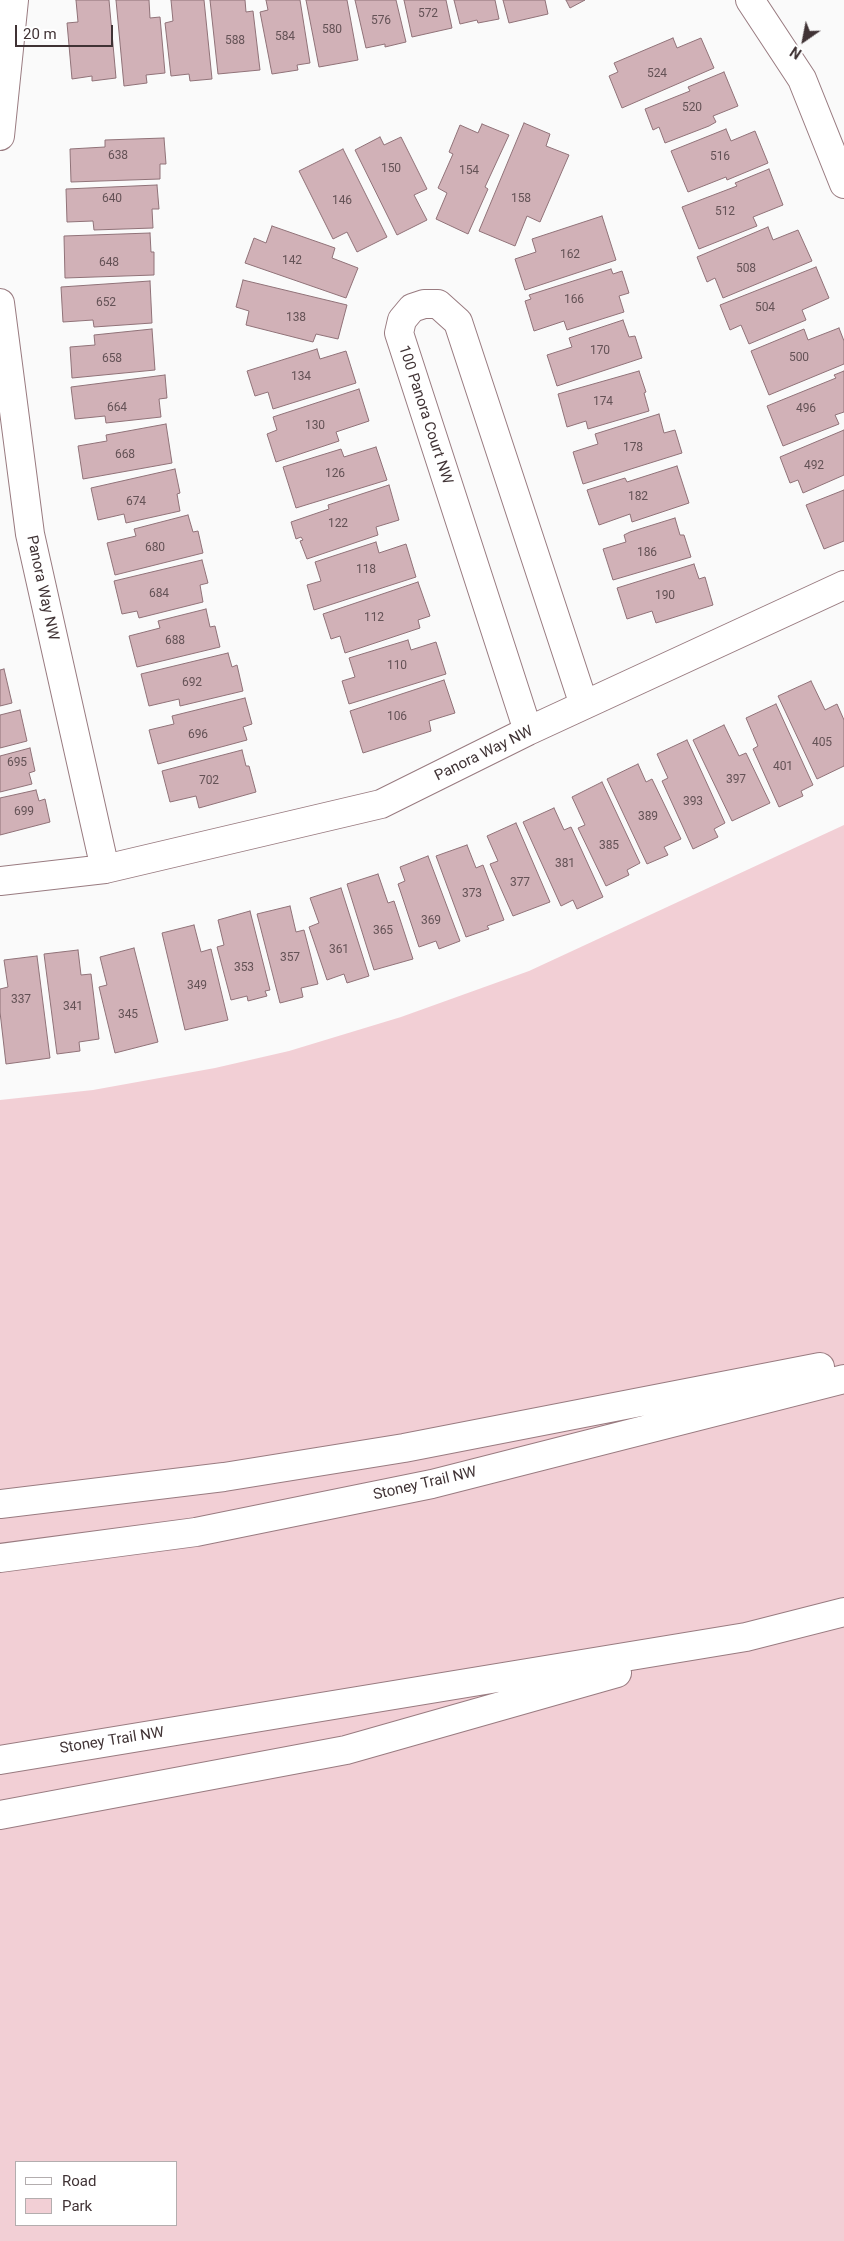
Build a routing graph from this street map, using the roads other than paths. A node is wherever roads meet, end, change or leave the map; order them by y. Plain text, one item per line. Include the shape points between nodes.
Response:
1 (14, 0) edge
2 (750, 0) edge
3 (0, 136) edge
4 (844, 184) edge
5 (0, 303) edge
6 (844, 585) edge
7 (584, 705) junction
8 (528, 731) junction
9 (105, 869) junction
10 (0, 881) edge
11 (844, 1363) edge
12 (844, 1379) edge
13 (0, 1504) edge
14 (0, 1558) edge
15 (844, 1612) edge
16 (746, 1637) junction
17 (0, 1760) edge
18 (0, 1815) edge

1 - 3 main road
2 - 4 main road via 802,79
5 - 9 main road, Panora Way NW via 30,534
6 - 7 main road, Panora Way NW
7 - 8 main road, Panora Way NW
7 - 8 main road, 100 Panora Court NW via 458,322 438,304 412,308 402,320 399,333
8 - 9 main road, Panora Way NW via 381,804
9 - 10 main road, Panora Way NW
11 - 13 main road via 394,1450 224,1477
12 - 14 main road, Stoney Trail NW via 432,1484 196,1532
15 - 16 main road, Stoney Trail NW
16 - 17 main road, Stoney Trail NW
16 - 18 main road via 346,1750

